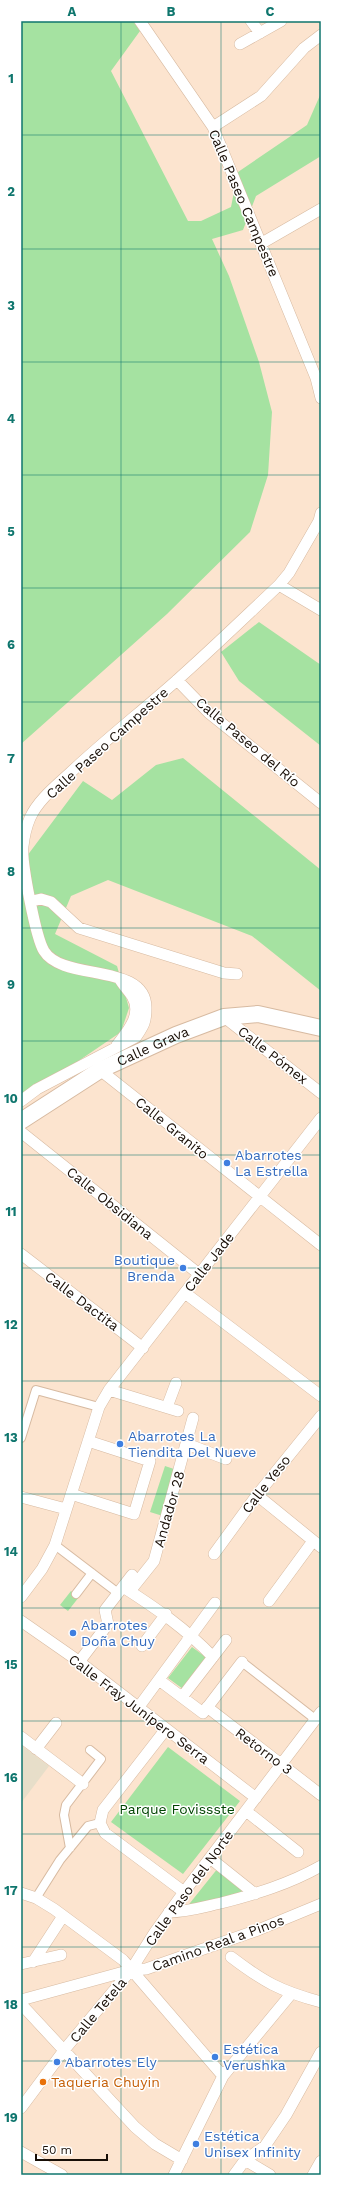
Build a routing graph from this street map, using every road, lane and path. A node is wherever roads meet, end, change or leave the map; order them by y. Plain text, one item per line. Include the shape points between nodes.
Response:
1 (140, 21) edge
2 (251, 21) edge
3 (275, 22) edge
4 (260, 33) junction
5 (321, 35) edge
6 (240, 44) dead end
7 (213, 127) junction
8 (321, 209) edge
9 (262, 243) junction
10 (318, 379) edge
11 (321, 398) edge
12 (321, 513) edge
13 (279, 585) junction
14 (321, 610) edge
15 (177, 680) junction
16 (321, 803) edge
17 (32, 901) junction
18 (237, 974) dead end
19 (224, 1017) junction
20 (298, 1023) junction
21 (321, 1028) edge
22 (321, 1038) edge
23 (100, 1070) junction
24 (321, 1093) edge
25 (21, 1101) edge
26 (321, 1118) edge
27 (21, 1121) edge
28 (21, 1132) edge
29 (259, 1198) junction
30 (321, 1246) edge
31 (21, 1254) edge
32 (199, 1274) junction
33 (185, 1293) junction
34 (143, 1348) junction
35 (176, 1384) dead end
36 (109, 1390) junction
37 (321, 1396) edge
38 (99, 1407) junction
39 (167, 1407) junction
40 (178, 1411) dead end
41 (321, 1416) edge
42 (193, 1418) dead end
43 (21, 1438) edge
44 (88, 1441) junction
45 (187, 1444) junction
46 (226, 1459) dead end
47 (71, 1494) junction
48 (257, 1495) junction
49 (21, 1497) edge
50 (66, 1509) junction
51 (55, 1544) junction
52 (317, 1544) edge
53 (214, 1554) dead end
54 (92, 1573) junction
55 (132, 1575) dead end
56 (123, 1590) junction
57 (76, 1594) dead end
58 (21, 1597) edge
59 (269, 1601) dead end
60 (215, 1603) dead end
61 (166, 1614) junction
62 (21, 1621) edge
63 (192, 1635) junction
64 (226, 1640) dead end
65 (142, 1646) dead end
66 (213, 1657) junction
67 (79, 1662) junction
68 (242, 1662) joint
69 (160, 1680) junction
70 (182, 1697) junction
71 (138, 1708) junction
72 (207, 1708) junction
73 (319, 1718) edge
74 (56, 1723) dead end
75 (166, 1729) junction
76 (21, 1738) edge
77 (36, 1749) junction
78 (90, 1750) dead end
79 (281, 1764) junction
80 (82, 1784) junction
81 (321, 1795) edge
82 (256, 1798) junction
83 (246, 1811) junction
84 (100, 1823) junction
85 (70, 1848) junction
86 (298, 1852) dead end
87 (210, 1858) junction
88 (321, 1866) edge
89 (184, 1892) junction
90 (21, 1893) edge
91 (255, 1894) junction
92 (36, 1898) junction
93 (321, 1904) edge
94 (170, 1912) junction
95 (63, 1916) junction
96 (61, 1955) dead end
97 (231, 1957) dead end
98 (33, 1962) junction
99 (21, 1964) edge
100 (131, 1970) junction
101 (291, 1994) junction
102 (21, 2000) edge
103 (321, 2002) edge
104 (21, 2004) edge
105 (65, 2049) junction
106 (321, 2052) edge
107 (223, 2076) junction
108 (21, 2108) edge
109 (21, 2152) edge
110 (182, 2160) junction
111 (245, 2160) junction
112 (321, 2161) edge
113 (62, 2175) edge
114 (174, 2175) edge
115 (234, 2175) edge
116 (270, 2175) edge
117 (313, 2175) edge

1 - 7 street, Calle Paseo Campestre
2 - 4 street
3 - 4 street
4 - 6 street
5 - 7 street via 304,48 261,96
7 - 9 street, Calle Paseo Campestre
8 - 9 street
9 - 10 street, Calle Paseo Campestre
10 - 11 street, Calle Paseo Campestre
12 - 13 street, Calle Paseo Campestre via 289,573
13 - 14 street
13 - 15 street, Calle Paseo Campestre
15 - 16 street, Calle Paseo del Río via 209,713
15 - 17 street, Calle Paseo Campestre via 51,790 30,817 23,846 25,874
17 - 18 street via 41,899 51,902 79,928 224,973
17 - 25 street, Calle Paseo Campestre via 38,937 45,952 56,962 119,978 139,989 146,1001 146,1023 136,1037 37,1089
19 - 20 main road, Calle Grava via 258,1014
19 - 23 main road, Calle Grava via 176,1035
19 - 24 street, Calle Pómex
20 - 21 main road, Calle Grava
20 - 22 main road, Calle Grava
23 - 27 main road, Calle Grava
23 - 29 street, Calle Granito
26 - 29 street, Calle Jade
28 - 32 street, Calle Obsidiana
29 - 30 street, Calle Granito
29 - 32 street, Calle Jade
31 - 34 street, Calle Dactita
32 - 33 street, Calle Jade
33 - 34 street, Calle Jade
33 - 37 street
34 - 36 street, Calle Jade
35 - 39 street
36 - 38 street, Calle Jade
36 - 39 street
38 - 43 street via 36,1390
38 - 44 street, Calle Jade
39 - 40 street
41 - 48 street, Calle Yeso
42 - 45 street, Andador 28
44 - 47 street, Calle Jade
44 - 47 street via 150,1461 134,1514
45 - 46 street
45 - 56 street, Andador 28 via 154,1561
47 - 50 street, Calle Jade
48 - 52 street
48 - 53 street, Calle Yeso
49 - 50 street
50 - 51 street, Calle Jade
51 - 54 street
51 - 58 street, Calle Jade via 42,1569
52 - 59 street
54 - 56 street
54 - 57 street
55 - 56 street, Andador 28
56 - 61 street
56 - 67 street, Andador 28 via 105,1610 108,1624
60 - 63 street
61 - 63 street
61 - 65 street
62 - 67 street, Calle Fray Junípero Serra
63 - 66 street
63 - 69 street
64 - 66 street
66 - 70 street
67 - 71 street, Calle Fray Junípero Serra
68 - 72 street
68 - 73 street
69 - 70 street
69 - 71 street
70 - 72 street via 203,1713
71 - 75 street, Calle Fray Junípero Serra
72 - 79 street, Retorno 3
73 - 79 street, Calle Paso del Norte
74 - 77 street
75 - 82 street, Calle Fray Junípero Serra
75 - 84 street via 103,1810
76 - 77 street
77 - 80 street
78 - 80 street via 101,1758
79 - 81 street, Retorno 3
79 - 82 street, Calle Paso del Norte
80 - 85 street via 66,1805 64,1815
82 - 83 street, Calle Paso del Norte
83 - 86 street
83 - 87 street, Calle Paso del Norte
84 - 85 street via 88,1826
84 - 89 street via 105,1833
85 - 92 street via 45,1881
87 - 89 street, Calle Paso del Norte
87 - 91 street
88 - 91 street via 298,1879
89 - 94 street, Calle Paso del Norte
90 - 92 street
91 - 94 street via 184,1912
92 - 95 street
93 - 100 street, Camino Real a Pinos via 258,1930 146,1969
94 - 100 street, Calle Paso del Norte
95 - 98 street
95 - 100 street via 123,1960
96 - 98 street
97 - 101 street via 261,1980
98 - 99 street
100 - 102 street, Camino Real a Pinos
100 - 105 street, Calle Tetela
100 - 107 street
101 - 103 street
101 - 107 street
104 - 105 street
105 - 108 street, Calle Tetela
105 - 110 street via 135,2127 154,2144
106 - 111 street via 286,2115 265,2146
107 - 110 street
109 - 113 street
110 - 114 street
111 - 115 street
111 - 116 street
112 - 117 street

